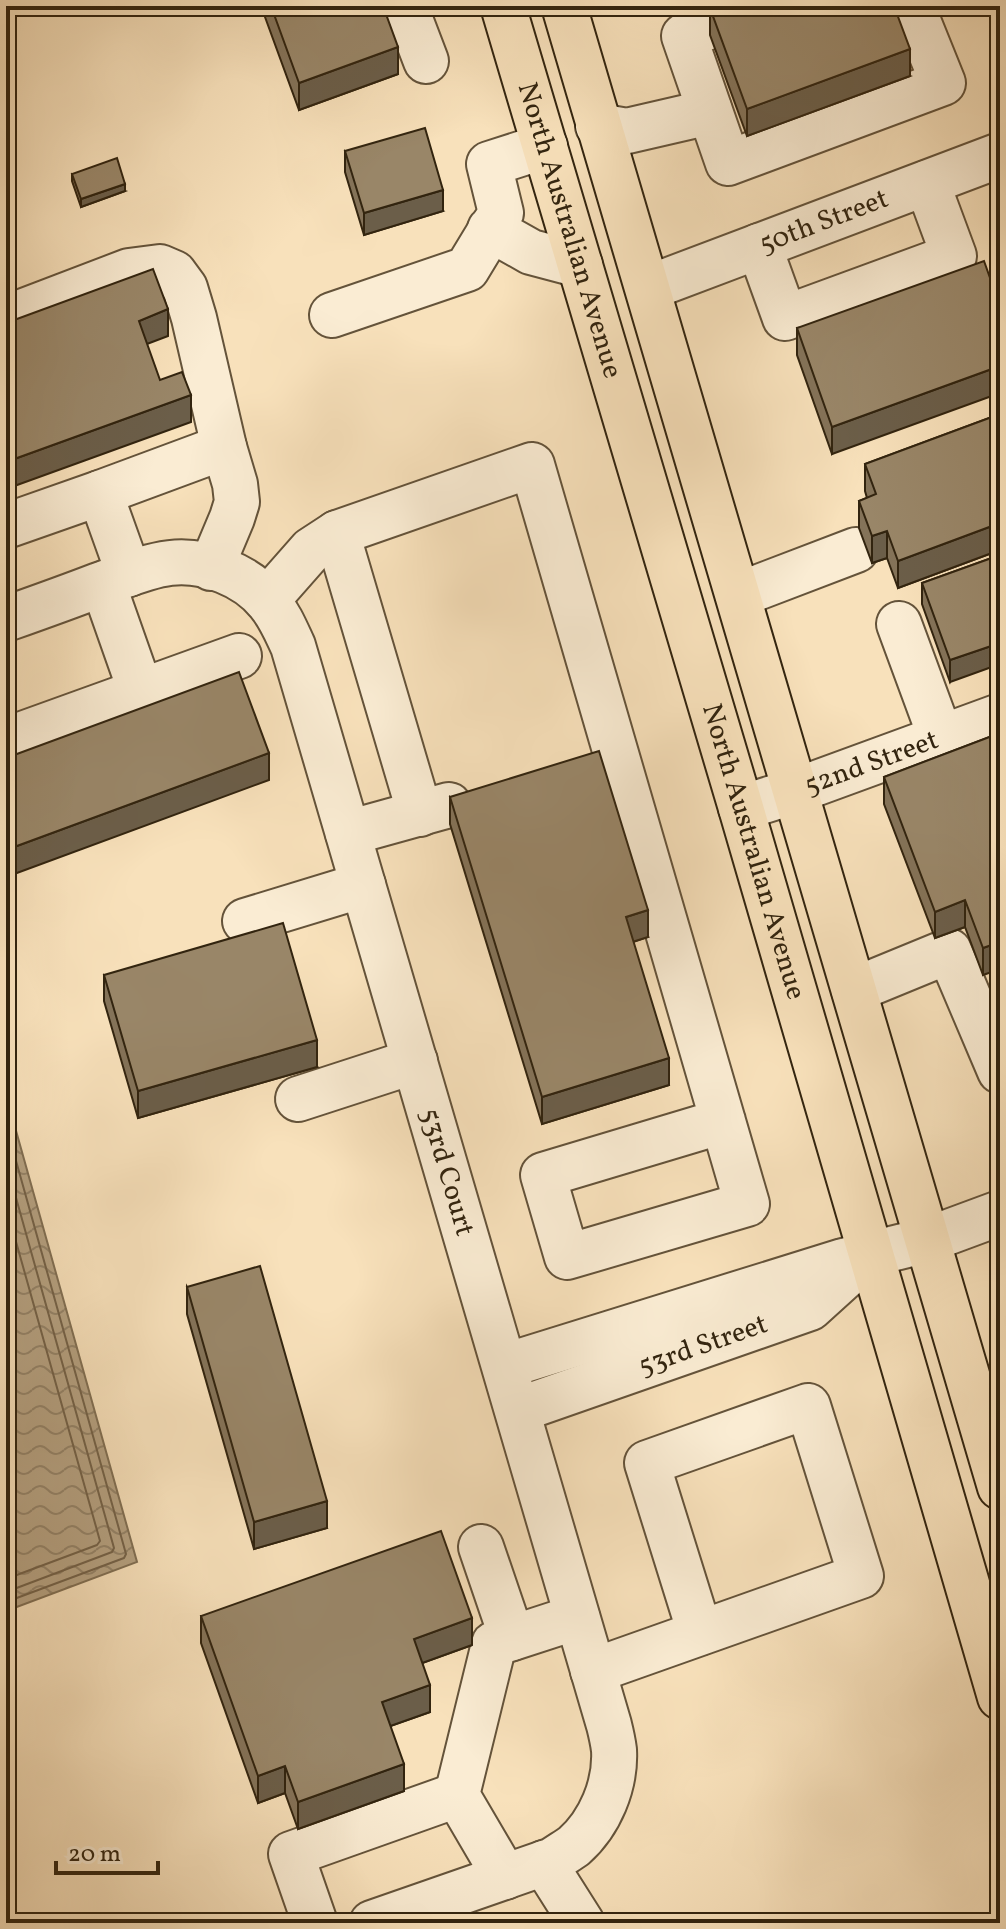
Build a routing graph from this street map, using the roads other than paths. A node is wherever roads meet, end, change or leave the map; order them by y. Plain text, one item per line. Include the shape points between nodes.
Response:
1 (405, 6) edge
2 (503, 6) edge
3 (564, 6) edge
4 (766, 6) edge
5 (912, 6) edge
6 (426, 61) dead end
7 (706, 100) junction
8 (598, 126) junction
9 (545, 146) junction
10 (1000, 155) edge
11 (927, 183) junction
12 (490, 229) junction
13 (759, 246) junction
14 (580, 265) junction
15 (648, 288) junction
16 (332, 315) dead end
17 (6, 318) edge
18 (224, 447) junction
19 (100, 493) junction
20 (6, 526) edge
21 (337, 533) junction
22 (856, 550) dead end
23 (217, 569) junction
24 (116, 579) junction
25 (738, 595) junction
26 (267, 600) junction
27 (6, 619) edge
28 (899, 624) dead end
29 (239, 656) dead end
30 (141, 692) junction
31 (1000, 716) edge
32 (941, 738) junction
33 (6, 740) edge
34 (617, 756) junction
35 (574, 768) edge
36 (795, 791) junction
37 (489, 793) edge
38 (741, 808) junction
39 (420, 814) junction
40 (348, 833) junction
41 (363, 885) junction
42 (245, 921) dead end
43 (854, 990) junction
44 (415, 1061) junction
45 (1000, 1071) edge
46 (298, 1099) dead end
47 (723, 1121) dead end
48 (1000, 1213) edge
49 (927, 1240) junction
50 (871, 1253) junction
51 (505, 1366) junction
52 (518, 1410) junction
53 (1000, 1487) edge
54 (481, 1547) dead end
55 (577, 1617) junction
56 (700, 1633) junction
57 (512, 1638) junction
58 (593, 1671) junction
59 (1000, 1697) edge
60 (457, 1795) junction
61 (524, 1870) junction
62 (453, 1910) edge
63 (315, 1923) edge
64 (372, 1923) edge
65 (582, 1923) edge

1 - 6 street
2 - 9 main road, North Australian Avenue
3 - 8 main road, North Australian Avenue
4 - 7 street via 684,36
5 - 7 street via 943,83 728,163
7 - 8 street via 622,115
8 - 9 main road
8 - 15 main road, North Australian Avenue
9 - 12 street via 489,164 501,213
9 - 14 main road, North Australian Avenue
10 - 11 street, 50th Street
11 - 13 street, 50th Street
11 - 13 street via 954,256 785,318
12 - 14 street via 531,252
12 - 16 street via 467,269
13 - 15 street, 50th Street
14 - 38 main road, North Australian Avenue
15 - 25 main road, North Australian Avenue
17 - 18 street via 129,271 160,267 174,273 194,318
18 - 19 street
18 - 23 street via 237,502
19 - 20 street
19 - 24 street
21 - 26 street via 311,550
21 - 34 street via 532,465
21 - 39 street
22 - 25 street
23 - 24 street via 171,563
23 - 26 street, 53rd Court
24 - 27 street
24 - 30 street
25 - 36 main road, North Australian Avenue
26 - 40 street, 53rd Court via 293,646
28 - 32 street
29 - 30 street
30 - 33 street
31 - 32 street, 52nd Street
32 - 36 street, 52nd Street
34 - 35 street
34 - 47 street
36 - 38 street, 52nd Street
36 - 43 main road, North Australian Avenue
37 - 39 street
38 - 50 main road, North Australian Avenue
39 - 40 street
40 - 41 street, 53rd Court
41 - 42 street
41 - 44 street, 53rd Court
43 - 45 street via 960,947
43 - 49 main road, North Australian Avenue
44 - 46 street
44 - 51 street, 53rd Court
48 - 49 street, 53rd Street
49 - 50 street, 53rd Street
49 - 53 main road, North Australian Avenue
50 - 51 street, 53rd Street
50 - 52 street, 53rd Street via 810,1308
50 - 59 main road, North Australian Avenue
51 - 52 street, 53rd Court
52 - 55 street, 53rd Court
54 - 57 street
55 - 57 street
55 - 58 street, 53rd Court
56 - 56 street via 861,1576 808,1406 647,1463
56 - 58 street
57 - 60 street via 494,1644
58 - 61 street, 53rd Court via 614,1750 605,1802 575,1845
60 - 61 street
60 - 63 street via 291,1854
61 - 62 street
61 - 65 street
62 - 64 street

